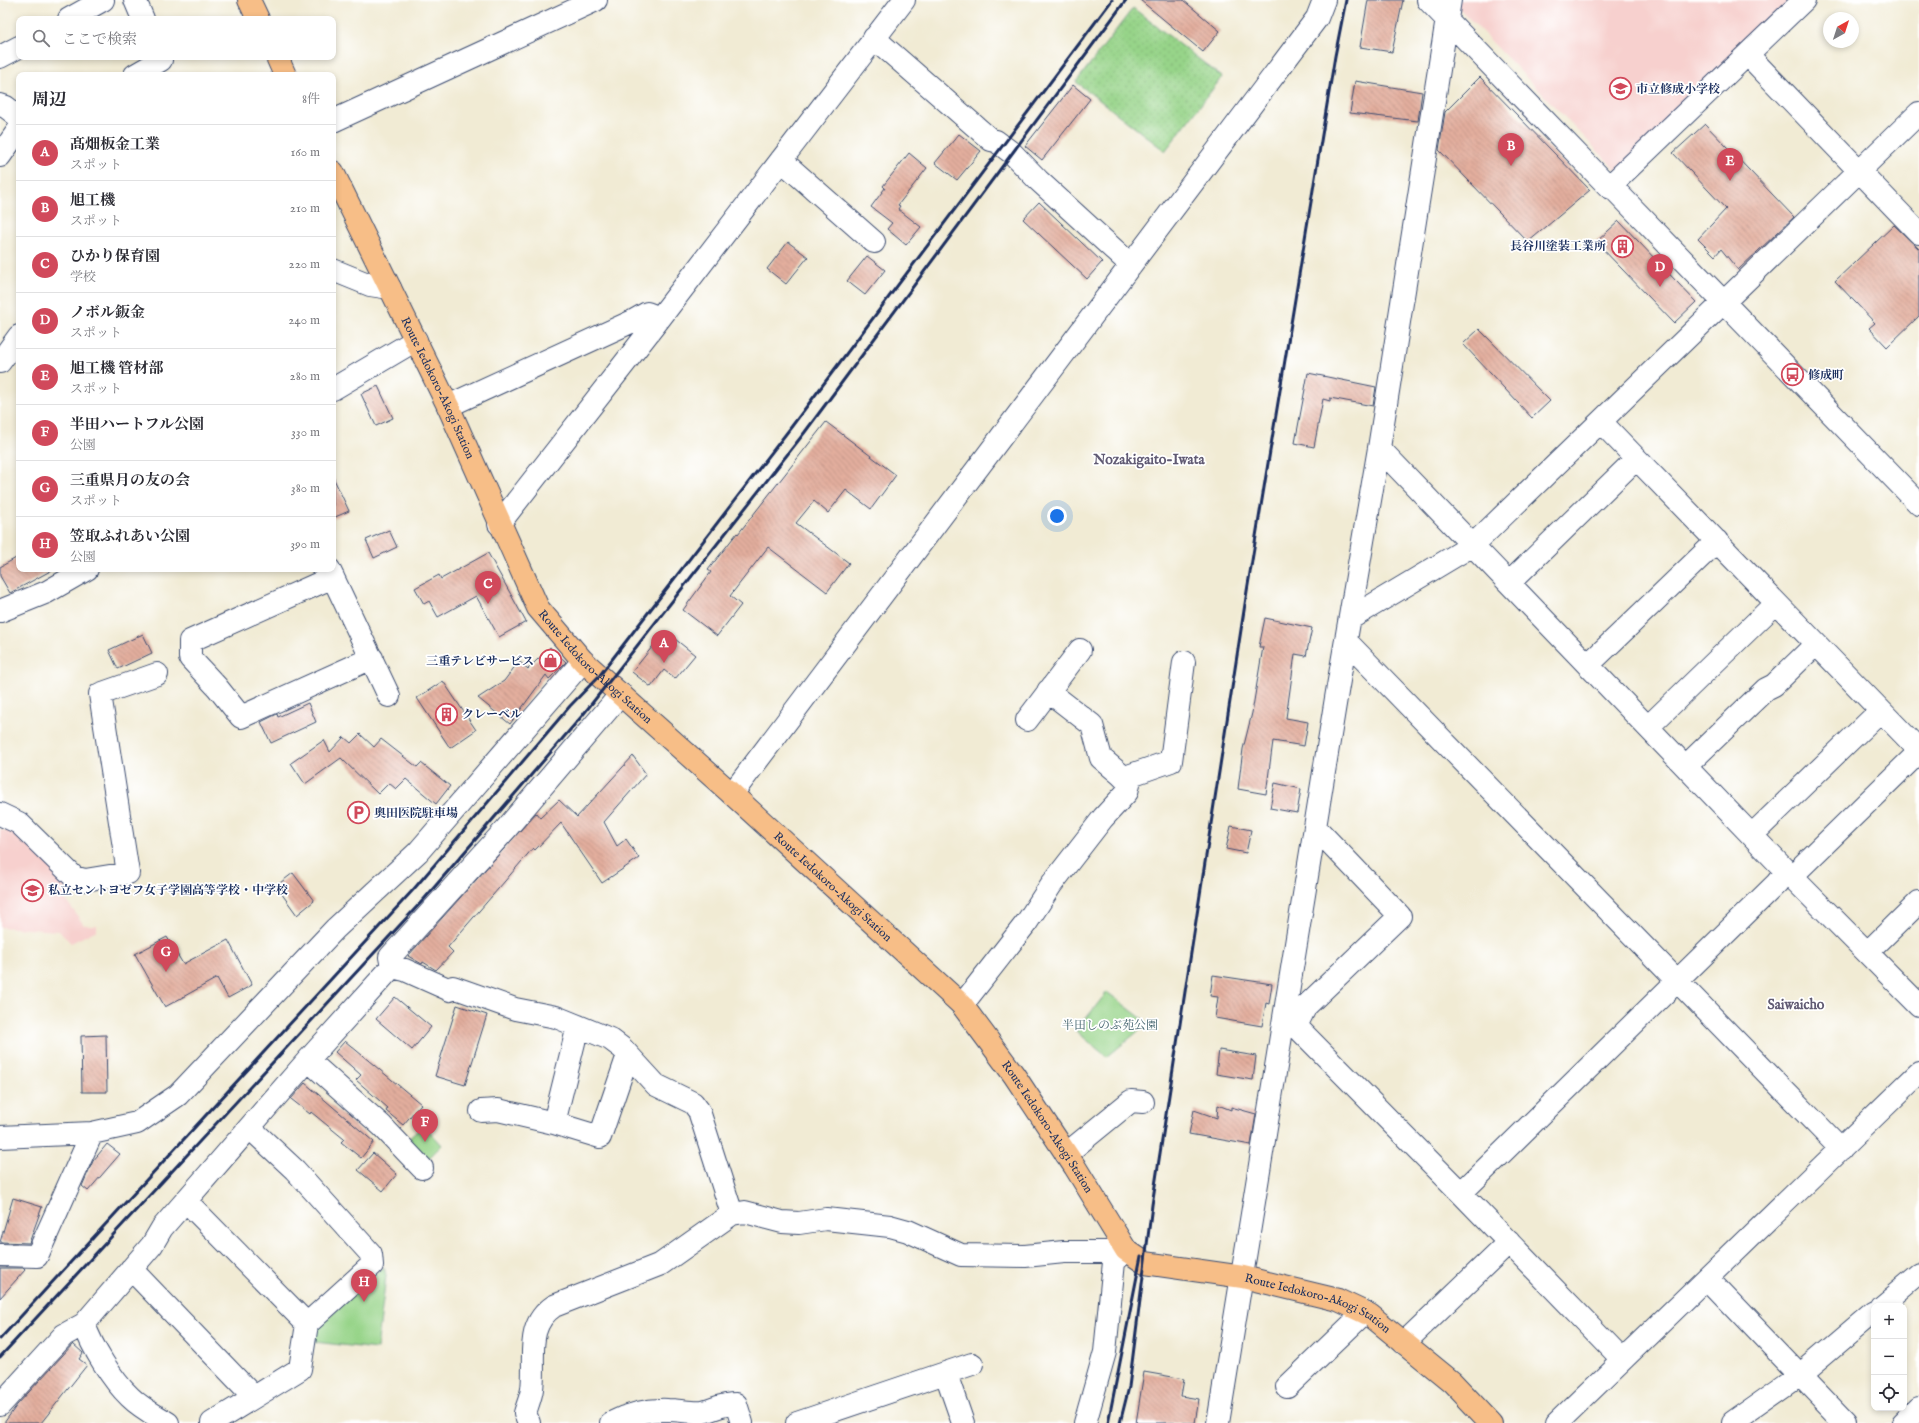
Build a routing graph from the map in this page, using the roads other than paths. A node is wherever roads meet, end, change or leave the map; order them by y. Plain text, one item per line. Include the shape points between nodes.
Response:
1 (103, 0) edge
2 (135, 0) edge
3 (249, 0) edge
4 (596, 0) edge
5 (904, 0) edge
6 (1324, 0) edge
7 (1428, 0) edge
8 (1804, 0) edge
9 (1448, 10) edge
10 (74, 16) edge
11 (142, 16) edge
12 (257, 16) edge
13 (874, 38) junction
14 (16, 49) edge
15 (1748, 55) junction
16 (0, 57) edge
17 (161, 60) edge
18 (278, 60) edge
19 (140, 72) edge
20 (284, 72) edge
21 (0, 105) edge
22 (1919, 113) edge
23 (16, 115) edge
24 (336, 120) edge
25 (16, 133) edge
26 (0, 156) edge
27 (781, 160) junction
28 (1859, 171) junction
29 (336, 178) edge
30 (1610, 187) junction
31 (1919, 233) edge
32 (874, 242) dead end
33 (1131, 265) junction
34 (336, 271) edge
35 (390, 288) junction
36 (1723, 302) junction
37 (660, 318) junction
38 (16, 340) edge
39 (416, 340) junction
40 (0, 362) edge
41 (336, 387) edge
42 (448, 406) junction
43 (1601, 422) junction
44 (1379, 448) junction
45 (1636, 459) junction
46 (1919, 504) edge
47 (499, 524) junction
48 (1716, 541) junction
49 (1473, 546) junction
50 (82, 572) edge
51 (331, 573) edge
52 (1508, 583) junction
53 (1776, 603) junction
54 (0, 611) edge
55 (1351, 618) junction
56 (1347, 642) junction
57 (1816, 644) junction
58 (1080, 650) dead end
59 (372, 658) junction
60 (583, 660) junction
61 (1184, 662) dead end
62 (1588, 665) junction
63 (157, 674) dead end
64 (1048, 691) junction
65 (621, 694) junction
66 (389, 696) dead end
67 (1880, 711) junction
68 (1027, 720) dead end
69 (1648, 727) junction
70 (1919, 751) edge
71 (1686, 766) junction
72 (1129, 783) junction
73 (732, 794) junction
74 (0, 814) edge
75 (1316, 827) junction
76 (1752, 835) junction
77 (1789, 873) junction
78 (1919, 902) edge
79 (1868, 952) junction
80 (392, 967) junction
81 (1678, 980) junction
82 (962, 1005) junction
83 (1919, 1005) edge
84 (1291, 1021) junction
85 (578, 1026) junction
86 (628, 1055) junction
87 (308, 1060) junction
88 (1915, 1084) edge
89 (1142, 1102) dead end
90 (480, 1112) dead end
91 (554, 1123) junction
92 (250, 1128) junction
93 (92, 1133) junction
94 (0, 1137) edge
95 (1841, 1149) junction
96 (1066, 1154) junction
97 (422, 1168) dead end
98 (1461, 1193) junction
99 (186, 1201) junction
100 (732, 1214) junction
101 (1509, 1242) junction
102 (1126, 1250) junction
103 (0, 1255) edge
104 (131, 1269) junction
105 (1919, 1274) edge
106 (1243, 1277) junction
107 (1707, 1278) junction
108 (1885, 1303) edge
109 (1365, 1312) junction
110 (1871, 1315) edge
111 (84, 1324) junction
112 (307, 1324) junction
113 (1404, 1343) junction
114 (1622, 1359) junction
115 (972, 1364) dead end
116 (946, 1374) junction
117 (1800, 1375) junction
118 (1287, 1387) dead end
119 (254, 1397) junction
120 (0, 1405) edge
121 (1919, 1408) edge
122 (168, 1423) edge
123 (212, 1423) edge
124 (529, 1423) edge
125 (611, 1423) edge
126 (742, 1423) edge
127 (797, 1423) edge
128 (963, 1423) edge
129 (1086, 1423) edge
130 (1218, 1423) edge
131 (1491, 1423) edge
132 (1556, 1423) edge
133 (1732, 1423) edge
134 (1846, 1423) edge
135 (1903, 1423) edge

1 - 10 street
2 - 11 street
3 - 12 main road
4 - 24 street
5 - 13 street
6 - 33 street via 1317,18
7 - 9 street
8 - 15 street
9 - 30 street
9 - 44 street
13 - 27 street
13 - 33 street via 991,140 1012,154
14 - 16 street
15 - 28 street
15 - 30 street
17 - 19 street
18 - 20 main road
21 - 23 street
22 - 28 street
25 - 26 street
27 - 32 street
27 - 37 street
28 - 31 street
28 - 36 street
29 - 35 main road, Route Iedokoro-Akogi Station
30 - 36 street
33 - 73 street
34 - 35 street via 370,285
35 - 39 main road, Route Iedokoro-Akogi Station
36 - 43 street
36 - 46 street
37 - 42 street via 647,313
37 - 47 street
38 - 40 street
39 - 41 street
39 - 42 main road, Route Iedokoro-Akogi Station
42 - 47 main road, Route Iedokoro-Akogi Station
43 - 45 street
43 - 49 street
44 - 49 street
44 - 55 street
45 - 48 street
45 - 52 street
47 - 60 main road, Route Iedokoro-Akogi Station via 538,608
48 - 53 street
48 - 62 street
49 - 52 street
49 - 55 street
50 - 54 street via 47,592
51 - 59 street
51 - 59 street via 190,641 190,658 217,686 241,717
52 - 62 street
53 - 57 street
53 - 69 street
55 - 56 street
56 - 75 street
56 - 81 street
57 - 67 street
57 - 71 street
58 - 64 street
59 - 66 street
60 - 65 main road, Route Iedokoro-Akogi Station
60 - 93 street via 418,852 335,930 178,1095 137,1123
61 - 72 street via 1171,769 1131,775
62 - 69 street
63 - 74 street via 100,694 128,873 85,880 74,877 19,822
64 - 68 street
64 - 72 street via 1092,724 1101,758
65 - 73 main road, Route Iedokoro-Akogi Station
65 - 80 street via 506,829 390,958
67 - 70 street
67 - 76 street
69 - 71 street
70 - 77 street
71 - 76 street
72 - 82 street via 1126,792 1051,885 1027,922
73 - 82 main road, Route Iedokoro-Akogi Station
75 - 84 street
75 - 84 street via 1400,916
76 - 77 street
77 - 79 street
77 - 81 street
78 - 79 street
79 - 83 street
80 - 85 street via 406,970 450,990 453,987 515,1009 556,1017
80 - 87 street
81 - 95 street
81 - 98 street
82 - 96 main road, Route Iedokoro-Akogi Station via 1014,1075
84 - 98 street
84 - 106 street
85 - 86 street via 610,1039
85 - 91 street
86 - 91 street via 600,1137
86 - 100 street via 656,1085 693,1103 698,1111
87 - 92 street
87 - 97 street via 382,1126
88 - 95 street
89 - 96 street via 1131,1101
90 - 91 street via 498,1110
92 - 99 street
92 - 112 street via 294,1170 370,1254 372,1265
93 - 94 street
93 - 103 street via 37,1256
95 - 107 street
96 - 102 main road, Route Iedokoro-Akogi Station
98 - 101 street
99 - 104 street
99 - 112 street
100 - 102 street via 745,1212 782,1222 799,1223 826,1219 890,1226 908,1230 961,1255 1025,1256
100 - 124 street via 661,1264 554,1306 545,1312 538,1320 535,1332 532,1390 525,1413
101 - 113 street
101 - 114 street
102 - 106 main road, Route Iedokoro-Akogi Station via 1145,1263
102 - 129 street via 1114,1262 1105,1352
104 - 111 street
104 - 119 street
105 - 108 street
106 - 109 main road, Route Iedokoro-Akogi Station via 1338,1300
106 - 130 street
107 - 114 street
107 - 117 street
109 - 113 main road, Route Iedokoro-Akogi Station
109 - 118 street
110 - 117 street
111 - 120 street via 64,1335
111 - 122 street via 88,1337 129,1397
112 - 119 street via 300,1370
113 - 131 main road, Route Iedokoro-Akogi Station via 1452,1382
114 - 132 street
115 - 116 street
116 - 127 street
116 - 128 street
117 - 133 street
117 - 134 street
119 - 123 street
121 - 135 street
125 - 126 street via 639,1412 702,1412 722,1404 736,1404

